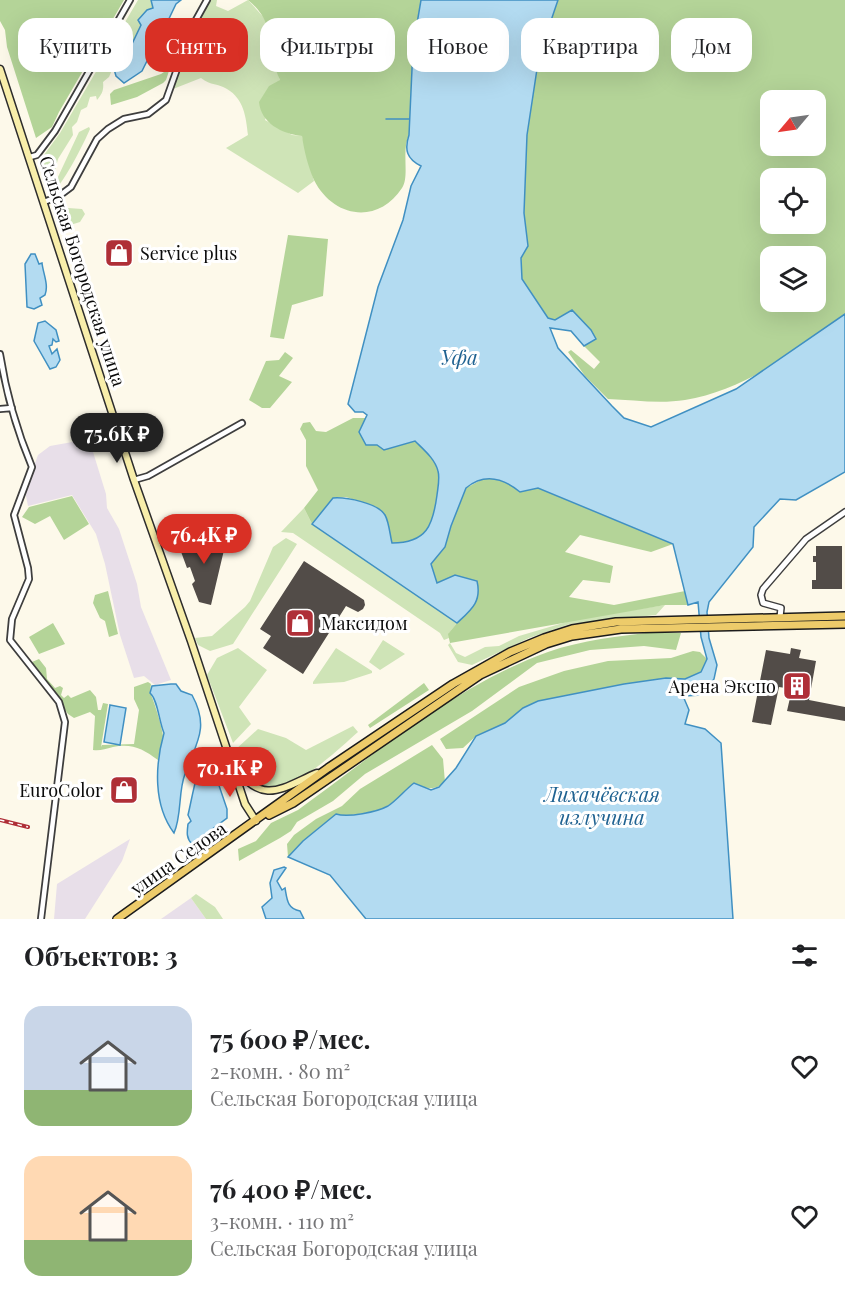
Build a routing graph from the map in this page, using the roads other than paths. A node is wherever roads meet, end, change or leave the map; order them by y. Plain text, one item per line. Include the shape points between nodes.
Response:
1 (130, 0) edge
2 (207, 0) edge
3 (0, 69) edge
4 (30, 157) junction
5 (44, 202) junction
6 (0, 354) edge
7 (12, 408) junction
8 (0, 409) edge
9 (242, 423) dead end
10 (134, 480) junction
11 (845, 512) edge
12 (845, 616) edge
13 (780, 617) junction
14 (742, 622) junction
15 (659, 624) junction
16 (845, 624) edge
17 (230, 762) junction
18 (328, 768) junction
19 (256, 821) junction
20 (41, 919) edge
21 (117, 919) edge

1 - 4 street via 55,131 37,155
2 - 5 street via 192,27 166,100 148,114 124,119 108,129 97,140 72,187
3 - 4 main road, Сельская Богородская улица
4 - 5 main road, Сельская Богородская улица
5 - 10 main road, Сельская Богородская улица
6 - 7 street
7 - 8 street
7 - 20 street via 32,467 14,515 29,579 12,619 10,640 59,702 65,722
9 - 10 street
10 - 17 main road, Сельская Богородская улица
11 - 13 street via 806,539 763,589 763,603 781,608
12 - 13 main road
13 - 14 main road
14 - 15 main road
14 - 16 main road
15 - 18 main road via 616,622 572,629 510,652 453,684
15 - 19 main road via 572,636 502,664 293,803
17 - 18 main road via 247,783 264,791 290,785
17 - 19 main road, Сельская Богородская улица via 245,804
18 - 19 main road
19 - 21 main road, улица Седова

